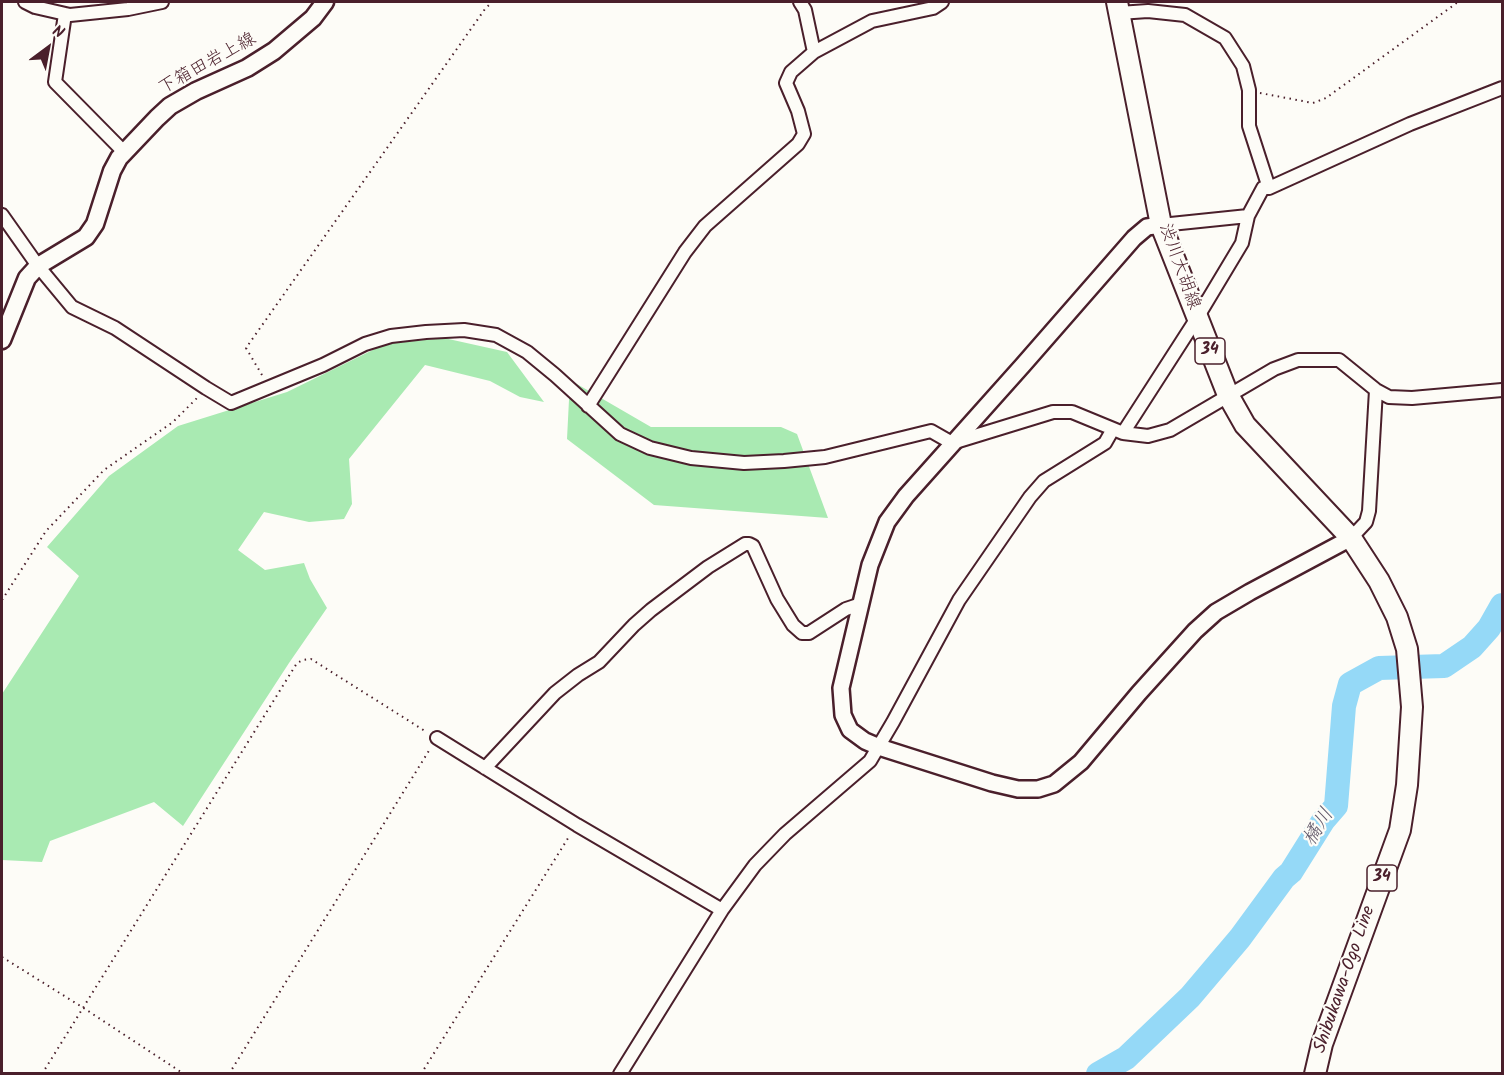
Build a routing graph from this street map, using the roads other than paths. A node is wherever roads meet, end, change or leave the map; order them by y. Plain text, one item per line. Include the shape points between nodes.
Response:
1 (155, 2) edge
2 (325, 2) edge
3 (800, 2) edge
4 (942, 2) edge
5 (32, 3) edge
6 (1118, 7) edge
7 (65, 14) junction
8 (814, 52) junction
9 (1503, 88) edge
10 (124, 153) junction
11 (1269, 188) junction
12 (2, 215) edge
13 (1248, 216) junction
14 (1161, 225) junction
15 (38, 266) junction
16 (1197, 318) junction
17 (2, 340) edge
18 (1376, 390) junction
19 (1503, 390) edge
20 (1228, 395) junction
21 (588, 406) junction
22 (1118, 431) junction
23 (952, 443) junction
24 (1351, 538) junction
25 (861, 604) junction
26 (1409, 675) joint
27 (437, 738) road end
28 (879, 747) junction
29 (485, 768) junction
30 (722, 910) junction
31 (620, 1074) edge
32 (1315, 1074) edge

1 - 7 street
2 - 10 main road, 下箱田岩上線 via 313,18 274,51 171,106
3 - 8 street
4 - 8 street via 933,8 872,21
5 - 7 street
6 - 11 street via 1185,15 1225,38 1243,66 1249,90 1249,126
6 - 14 main road, 渋川大胡線 / 34
7 - 10 street via 55,82
8 - 21 street via 791,72 786,83 804,134 798,144 705,226
9 - 11 street via 1410,124
10 - 15 main road, 下箱田岩上線 via 112,171 95,224 86,237
11 - 13 street via 1263,188
12 - 15 street
13 - 14 street
13 - 16 street via 1242,243
14 - 16 main road, 渋川大胡線 / 34
14 - 23 street via 1147,227 1134,238
15 - 17 main road, 下箱田岩上線 via 27,278
15 - 21 street via 72,307 115,328 231,403 365,344 392,336 464,330 496,335 527,352
16 - 20 main road, 渋川大胡線 / 34
16 - 22 street
18 - 19 street via 1389,397 1412,398
18 - 20 street via 1339,360 1298,360
18 - 24 street via 1369,511 1366,522
20 - 22 street via 1170,430 1148,436
20 - 24 main road, 渋川大胡線 / 34 via 1245,425
21 - 23 street via 620,434 650,448 691,458 744,463 825,457 931,431
22 - 23 street via 1072,412 1053,412
22 - 28 street via 1044,481 1030,497 959,600
23 - 25 street via 887,522 870,565
24 - 26 main road, 渋川大胡線 / 34 via 1379,580 1397,617 1407,649
24 - 28 street via 1216,612 1139,693 1081,762 1054,784 1018,789
25 - 28 street via 842,688 843,715 850,730
25 - 29 street via 846,609 810,633 801,633 777,599 753,546 745,544 651,610 599,662 555,693
26 - 32 main road, Shibukawa-Ogo Line / 34 via 1412,707 1400,830 1322,1044
27 - 29 street
28 - 30 street via 870,761 762,857
29 - 30 street
30 - 31 street

